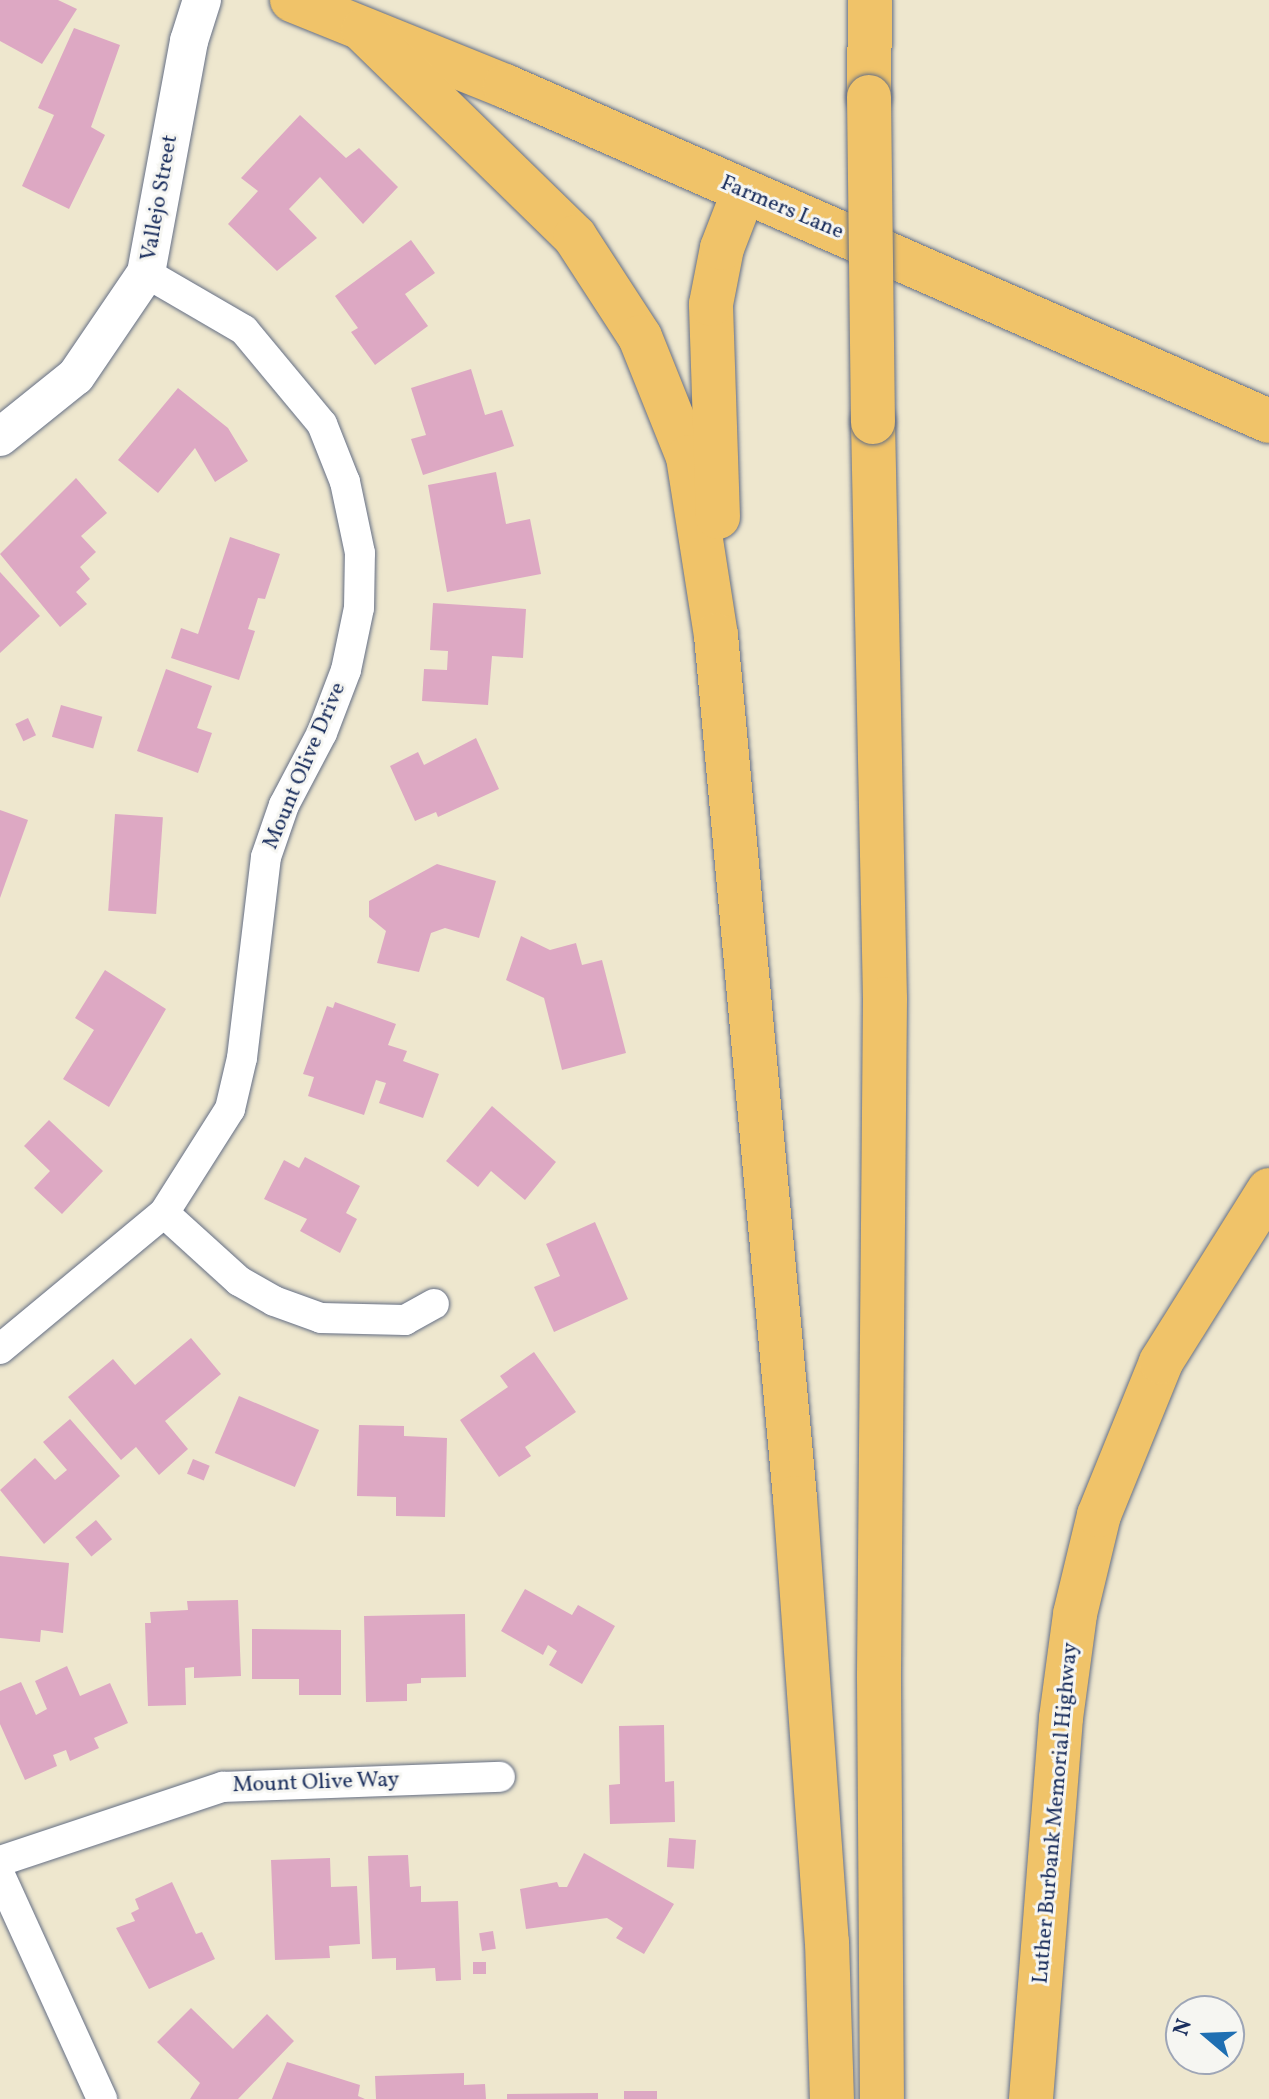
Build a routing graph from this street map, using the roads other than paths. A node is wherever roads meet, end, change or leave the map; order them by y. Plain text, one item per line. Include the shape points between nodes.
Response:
1 (202, 0) edge
2 (292, 0) edge
3 (870, 0) edge
4 (363, 30) junction
5 (744, 191) junction
6 (146, 273) junction
7 (1269, 421) edge
8 (0, 437) edge
9 (716, 635) junction
10 (1269, 1190) edge
11 (164, 1213) junction
12 (434, 1304) dead end
13 (0, 1349) edge
14 (500, 1777) dead end
15 (0, 1861) edge
16 (0, 1875) edge
17 (102, 2099) edge
18 (832, 2099) edge
19 (882, 2099) edge
20 (1031, 2099) edge

1 - 6 street, Vallejo Street via 189,41
2 - 4 main road, Farmers Lane
3 - 19 main road, bridge via 885,999 879,1678
4 - 5 main road, Farmers Lane
4 - 9 main road via 548,206 622,304 659,376 688,457
5 - 7 main road, Farmers Lane
5 - 9 main road via 717,269 710,322 719,431
6 - 8 street, Vallejo Street via 76,376
6 - 11 street, Mount Olive Drive via 244,330 287,375 322,424 345,482 360,553 359,608 346,670 266,857 242,1058 230,1109
9 - 18 main road via 806,1633
10 - 20 main road, Luther Burbank Memorial Highway via 1161,1362 1099,1515 1075,1614 1061,1718
11 - 12 street via 239,1281 321,1318 405,1320
11 - 13 street, Mount Olive Drive
14 - 15 street, Mount Olive Way via 223,1787
16 - 17 street

